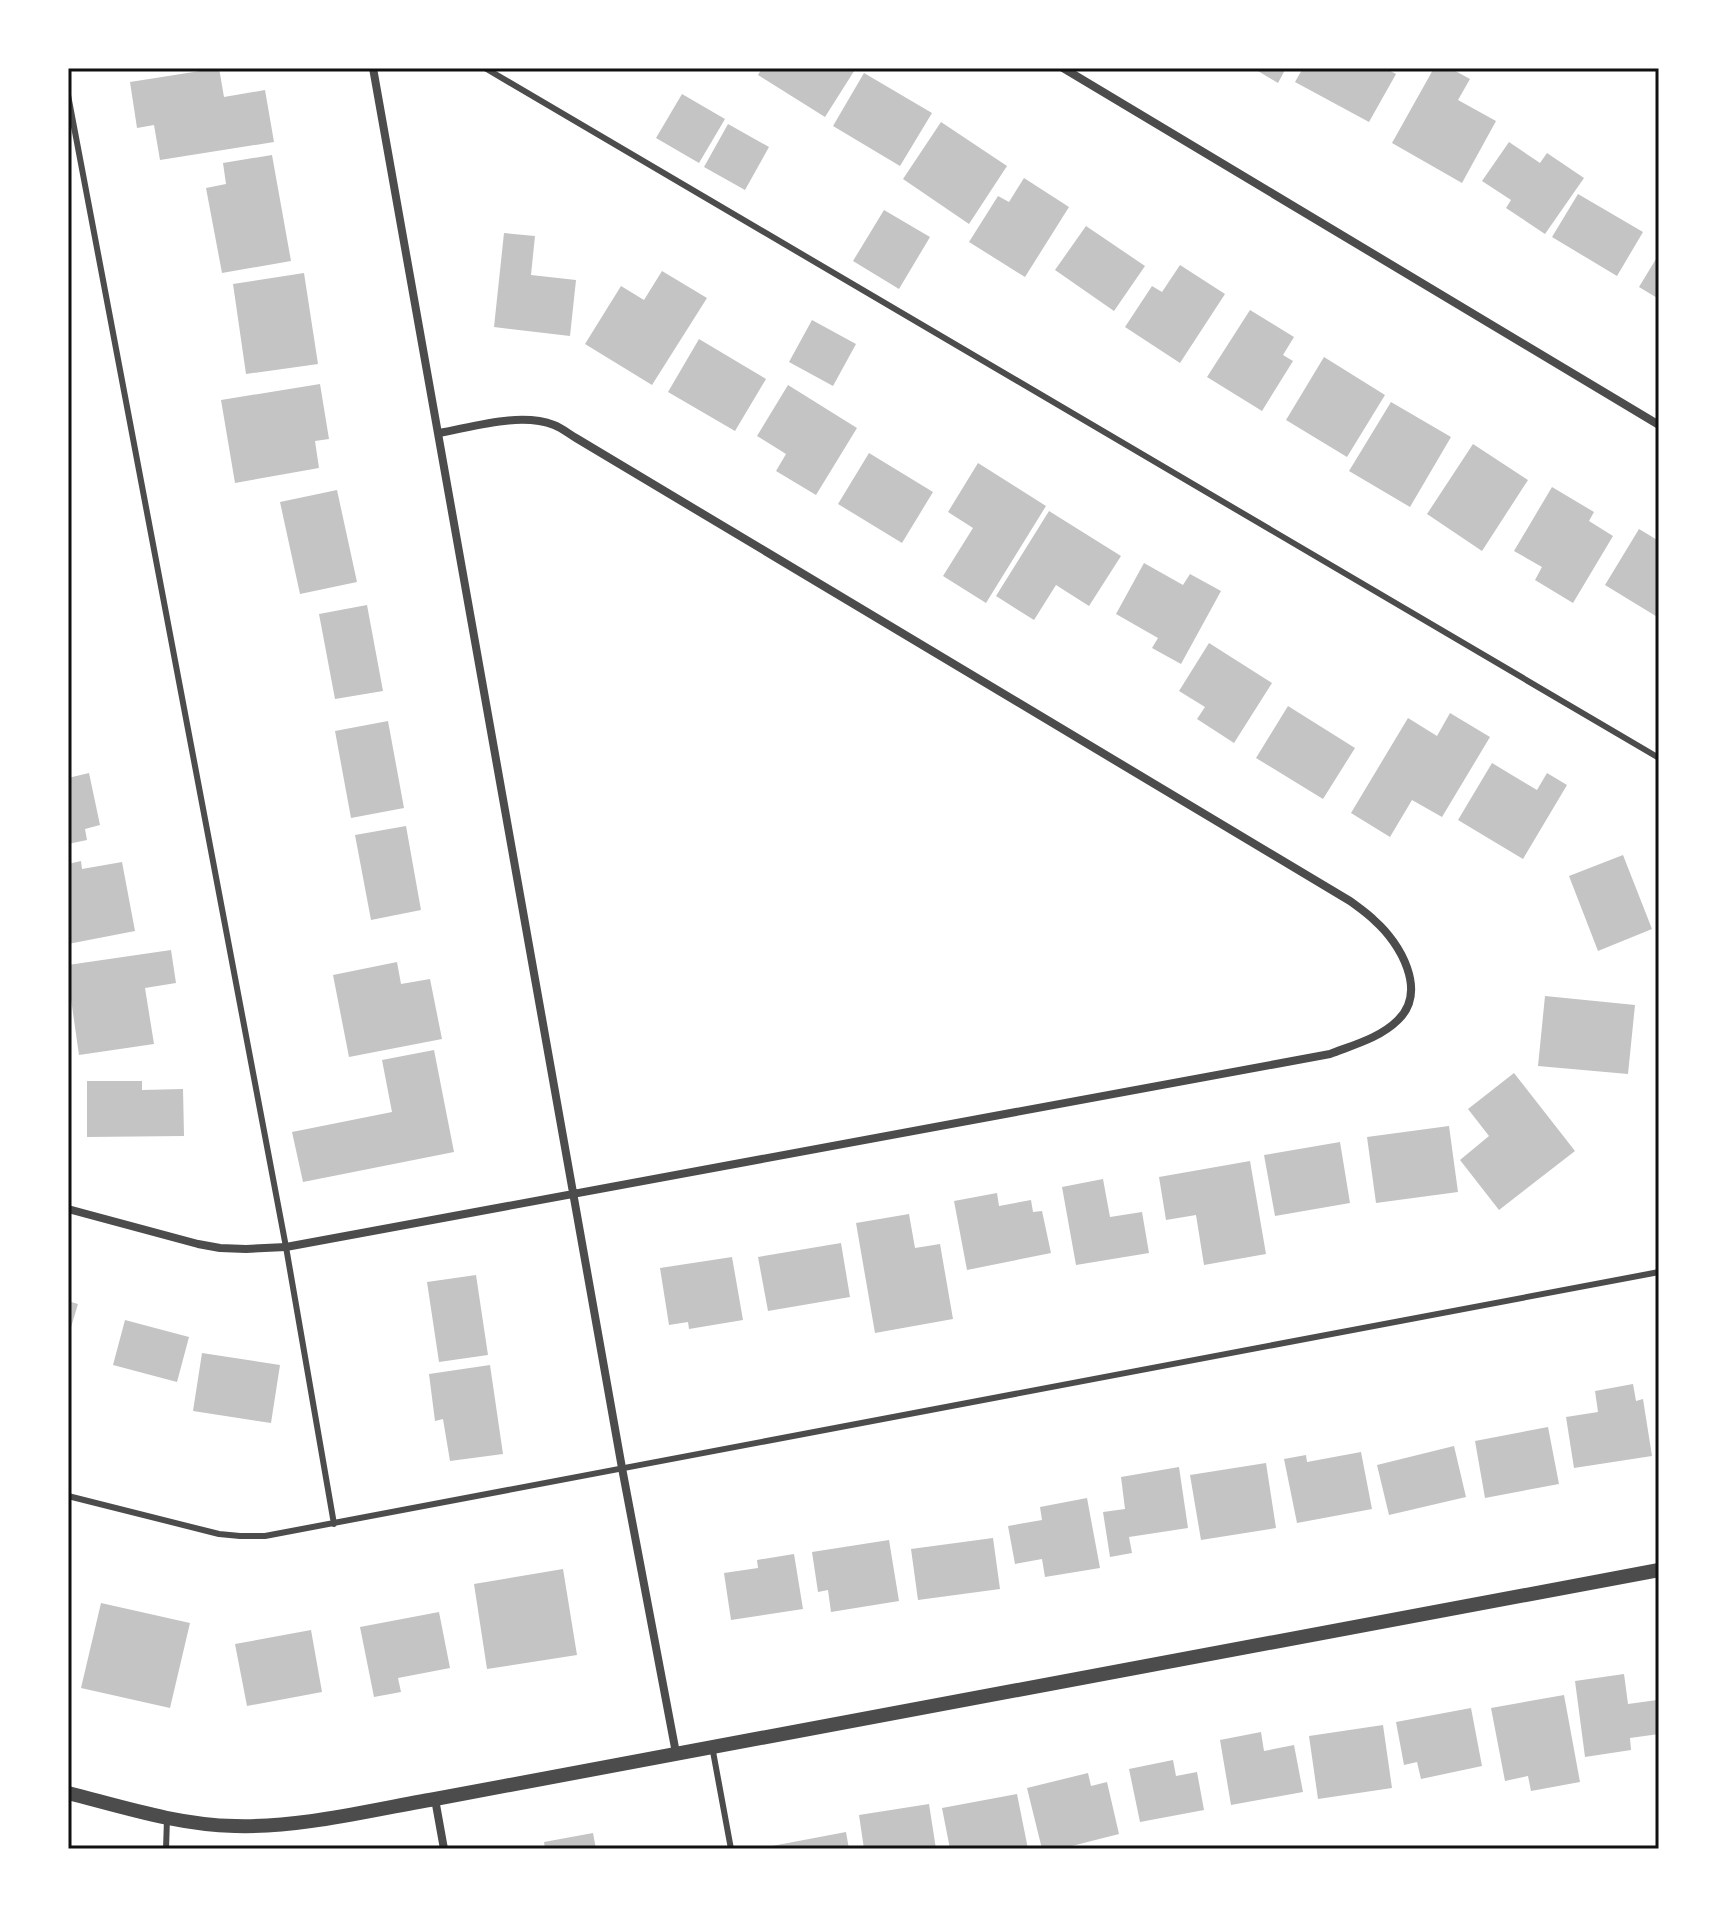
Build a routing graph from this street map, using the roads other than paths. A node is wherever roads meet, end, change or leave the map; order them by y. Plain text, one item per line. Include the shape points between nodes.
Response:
1 (373, 68) edge
2 (485, 68) edge
3 (1063, 68) edge
4 (68, 95) edge
5 (1659, 425) edge
6 (439, 433) junction
7 (1659, 758) edge
8 (575, 1194) junction
9 (68, 1209) edge
10 (286, 1247) junction
11 (1659, 1272) edge
12 (622, 1468) junction
13 (68, 1496) edge
14 (334, 1524) junction
15 (1659, 1570) edge
16 (712, 1746) junction
17 (676, 1753) junction
18 (68, 1793) edge
19 (435, 1799) junction
20 (167, 1819) junction
21 (166, 1849) edge
22 (444, 1849) edge
23 (731, 1849) edge

1 - 6 street
2 - 7 lane
3 - 5 street
4 - 10 lane
6 - 8 street
6 - 8 street via 515,420 554,425 1350,901 1394,943 1410,978 1411,998 1399,1019 1367,1040 1330,1054
8 - 10 street
8 - 12 street
9 - 10 street via 220,1248
10 - 14 lane
11 - 12 lane
12 - 14 lane
12 - 17 street
13 - 14 lane via 229,1535 265,1536
15 - 16 street
16 - 17 street
16 - 23 lane
17 - 19 street
18 - 20 street
19 - 20 street via 269,1826
19 - 22 street
20 - 21 lane

